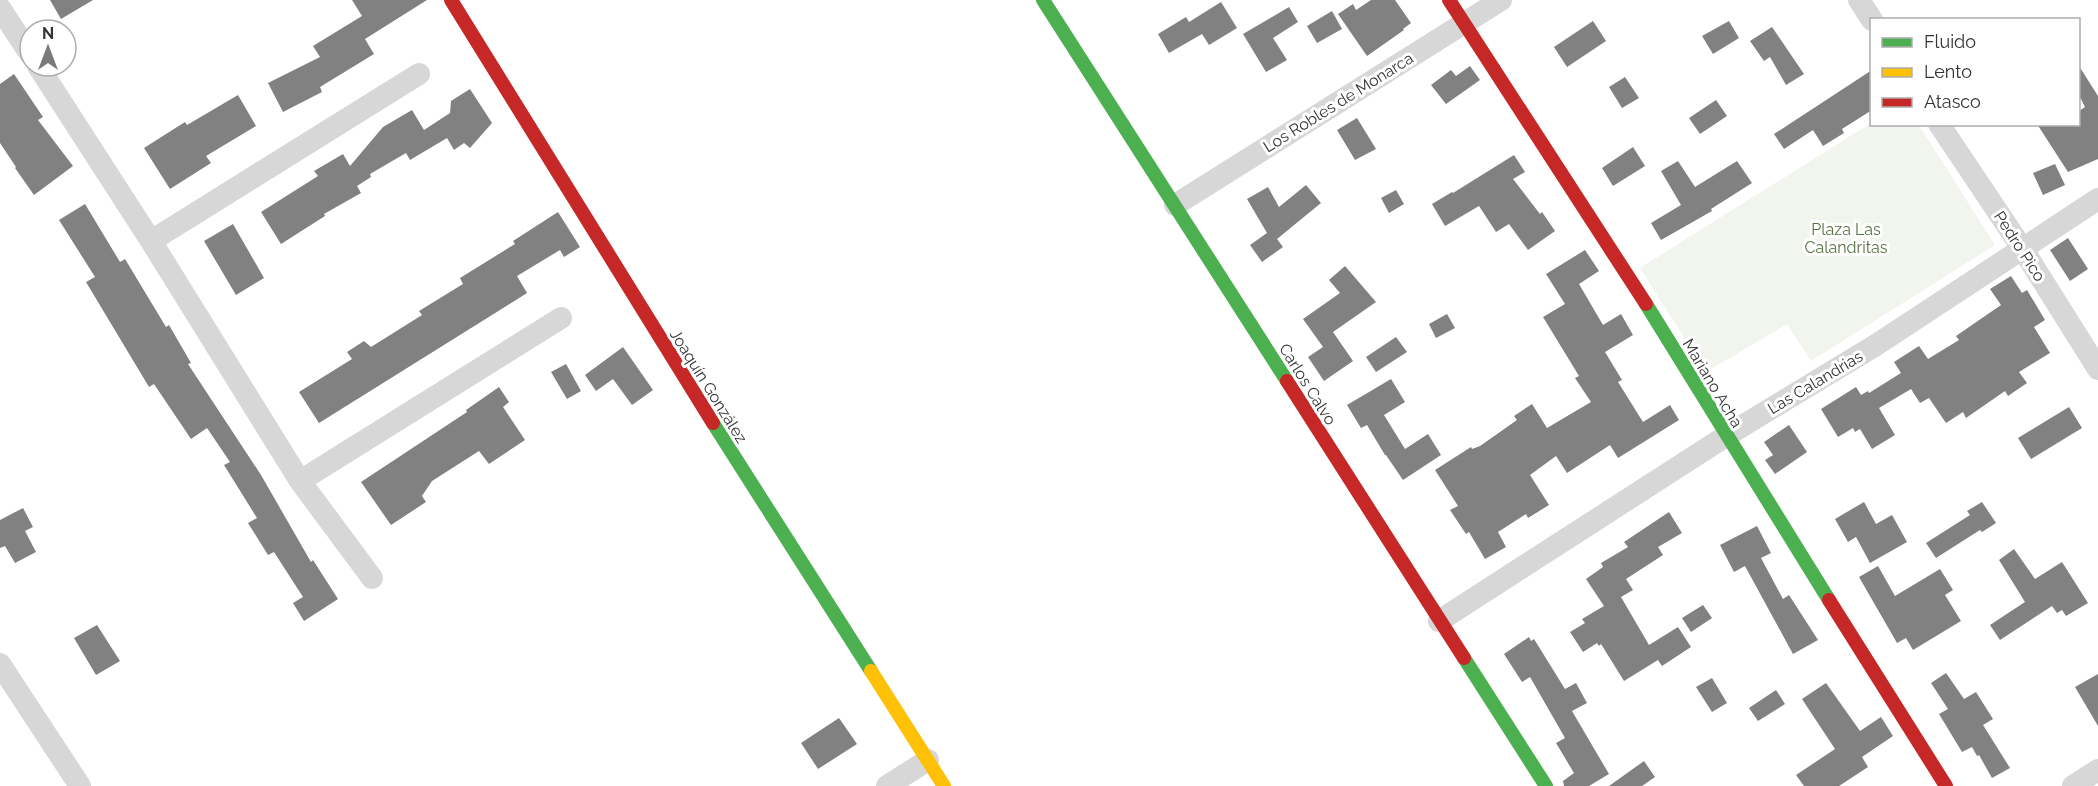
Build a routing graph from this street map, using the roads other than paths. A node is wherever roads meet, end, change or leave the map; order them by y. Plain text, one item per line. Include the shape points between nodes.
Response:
1 (450, 0) edge
2 (1043, 0) edge
3 (1449, 0) edge
4 (1501, 0) edge
5 (1859, 0) edge
6 (0, 8) edge
7 (1871, 18) edge
8 (1464, 23) junction
9 (18, 36) edge
10 (419, 74) dead end
11 (46, 78) edge
12 (1941, 126) edge
13 (2098, 199) edge
14 (1175, 205) junction
15 (152, 241) junction
16 (2022, 248) junction
17 (561, 318) dead end
18 (2098, 369) edge
19 (1726, 436) junction
20 (300, 481) junction
21 (372, 578) dead end
22 (1439, 621) junction
23 (0, 664) edge
24 (928, 760) junction
25 (2098, 770) edge
26 (80, 786) edge
27 (887, 786) edge
28 (944, 786) edge
29 (1546, 786) edge
30 (1946, 786) edge
31 (2073, 786) edge

1 - 24 street, Joaquín González via 698,400
2 - 14 street, Carlos Calvo
3 - 8 street, Mariano Acha
4 - 8 street, Los Robles de Monarca
5 - 7 street
6 - 9 street
8 - 14 street, Los Robles de Monarca
8 - 19 street, Mariano Acha via 1630,278
10 - 15 street
11 - 15 street
12 - 16 street, Pedro Pico
13 - 16 street, Las Calandrias
14 - 22 street, Carlos Calvo
15 - 20 street
16 - 18 street, Pedro Pico
16 - 19 street, Las Calandrias via 1876,345
17 - 20 street
19 - 22 street, Las Calandrias
19 - 30 street, Mariano Acha
20 - 21 street
22 - 29 street, Carlos Calvo
23 - 26 street
24 - 27 street
24 - 28 street, Joaquín González
25 - 31 street

